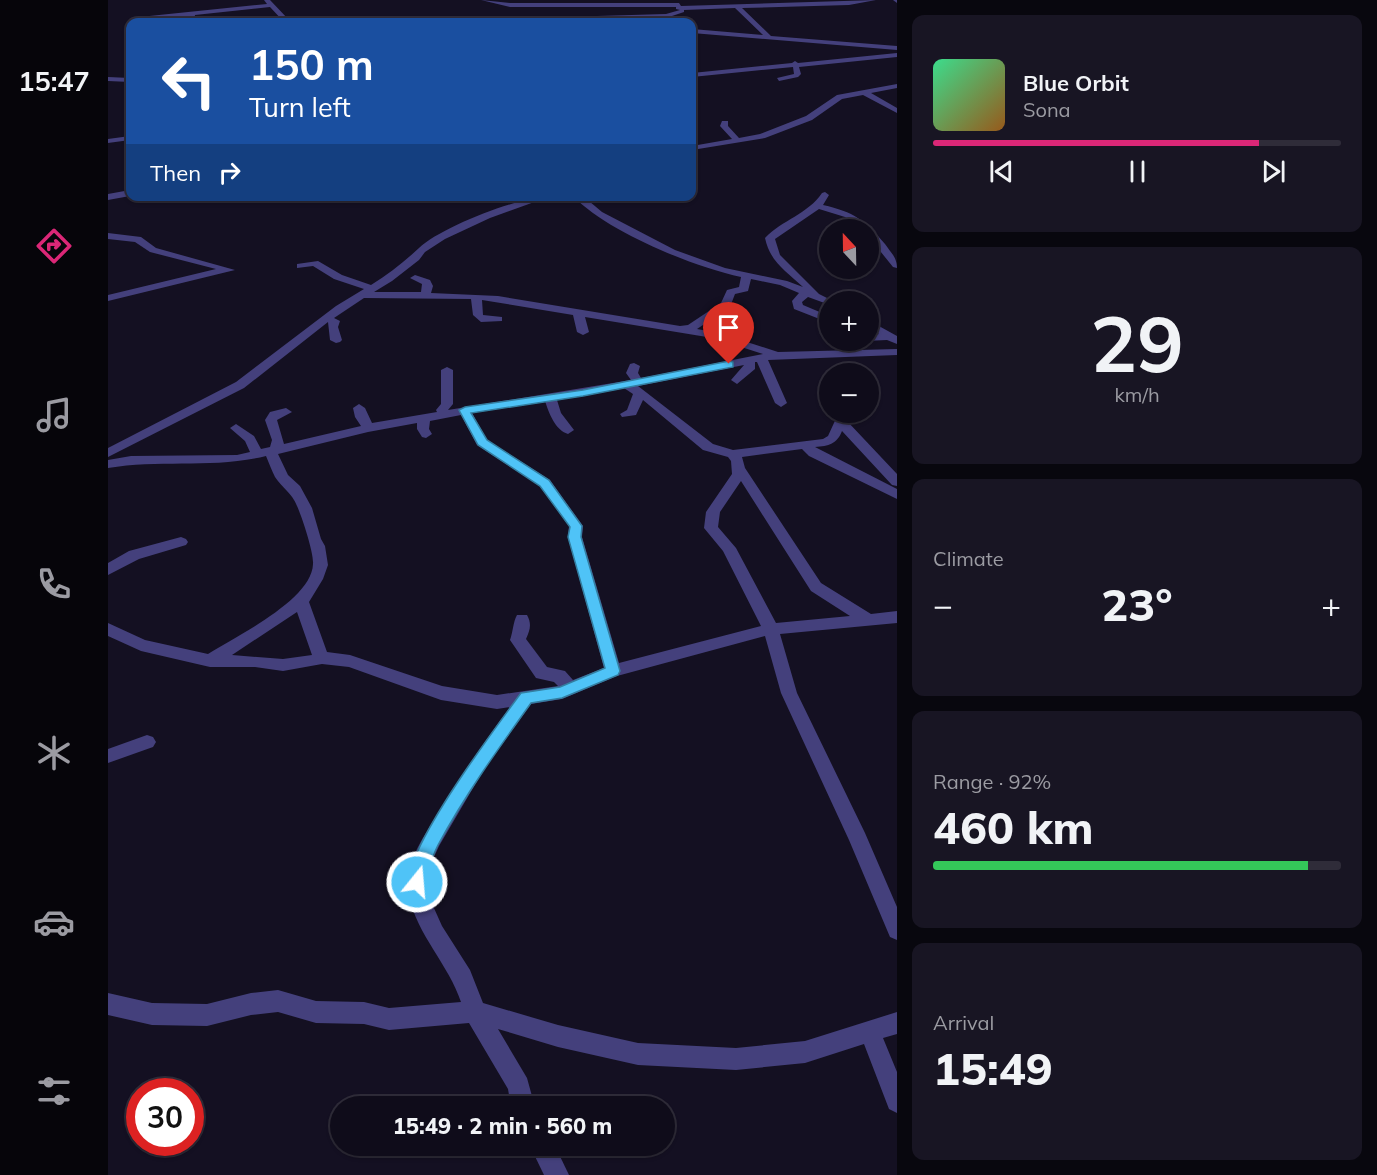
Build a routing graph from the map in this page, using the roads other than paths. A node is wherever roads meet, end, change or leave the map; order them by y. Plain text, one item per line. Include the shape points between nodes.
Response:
1 (484, 0) edge
2 (866, 0) edge
3 (269, 2) edge
4 (596, 2) edge
5 (773, 2) edge
6 (782, 2) edge
7 (844, 2) edge
8 (733, 3) edge
9 (746, 3) edge
10 (821, 3) edge
11 (762, 4) junction
12 (564, 7) edge
13 (681, 8) edge
14 (788, 13) dead end
15 (192, 14) junction
16 (133, 18) dead end
17 (192, 18) edge
18 (283, 18) edge
19 (611, 18) edge
20 (649, 18) edge
21 (696, 24) edge
22 (800, 31) dead end
23 (696, 32) edge
24 (708, 32) junction
25 (842, 37) dead end
26 (770, 38) junction
27 (806, 41) junction
28 (852, 45) junction
29 (895, 46) edge
30 (897, 55) edge
31 (832, 60) junction
32 (795, 63) junction
33 (844, 69) dead end
34 (696, 75) edge
35 (108, 79) edge
36 (779, 79) dead end
37 (126, 80) edge
38 (897, 86) edge
39 (862, 91) junction
40 (897, 111) edge
41 (725, 123) dead end
42 (126, 139) edge
43 (108, 141) edge
44 (738, 141) junction
45 (696, 147) edge
46 (126, 194) edge
47 (825, 195) dead end
48 (108, 197) edge
49 (532, 201) edge
50 (583, 201) edge
51 (818, 206) junction
52 (108, 236) edge
53 (897, 265) edge
54 (301, 266) dead end
55 (746, 275) junction
56 (415, 278) dead end
57 (367, 291) junction
58 (807, 292) junction
59 (425, 295) junction
60 (476, 297) junction
61 (819, 297) joint
62 (108, 298) edge
63 (578, 312) junction
64 (819, 314) edge
65 (327, 319) junction
66 (498, 319) dead end
67 (879, 329) edge
68 (678, 330) junction
69 (583, 332) dead end
70 (894, 338) edge
71 (879, 339) edge
72 (336, 340) dead end
73 (897, 352) edge
74 (775, 355) junction
75 (755, 359) junction
76 (634, 366) dead end
77 (447, 370) dead end
78 (736, 380) dead end
79 (636, 389) junction
80 (550, 397) junction
81 (526, 400) junction
82 (781, 403) dead end
83 (430, 404) dead end
84 (359, 408) dead end
85 (465, 410) junction
86 (286, 412) dead end
87 (443, 412) junction
88 (529, 413) dead end
89 (626, 414) dead end
90 (424, 418) junction
91 (236, 428) dead end
92 (369, 428) junction
93 (568, 430) dead end
94 (426, 434) dead end
95 (854, 436) junction
96 (833, 438) junction
97 (805, 445) junction
98 (268, 452) junction
99 (108, 453) edge
100 (736, 461) junction
101 (108, 464) edge
102 (897, 482) edge
103 (897, 495) edge
104 (181, 542) dead end
105 (108, 570) edge
106 (301, 602) junction
107 (897, 617) edge
108 (522, 619) dead end
109 (869, 620) junction
110 (108, 629) edge
111 (771, 629) junction
112 (321, 658) junction
113 (210, 661) junction
114 (613, 671) junction
115 (571, 689) junction
116 (526, 697) junction
117 (147, 741) dead end
118 (108, 756) edge
119 (897, 930) edge
120 (108, 1004) edge
121 (475, 1012) junction
122 (897, 1023) edge
123 (870, 1032) junction
124 (521, 1096) edge
125 (897, 1101) edge
126 (547, 1156) edge
127 (557, 1175) edge

1 - 12 street
2 - 7 street
3 - 15 street
3 - 18 street
4 - 12 street
4 - 13 street
5 - 6 street
5 - 11 street
6 - 10 street
7 - 10 street
8 - 9 street
8 - 13 street
8 - 26 street
9 - 11 street
11 - 14 street
12 - 19 street
13 - 20 street via 666,16
15 - 16 street
15 - 17 street
21 - 24 street
22 - 27 street
23 - 24 street
24 - 26 street
25 - 28 street
26 - 27 street
27 - 28 street
28 - 29 street
30 - 31 street
31 - 32 street
31 - 33 street
32 - 34 street
32 - 36 street via 798,74
35 - 37 street
38 - 39 street
39 - 40 street
39 - 44 street via 840,97 794,125
41 - 44 street
42 - 43 street
44 - 45 street
46 - 48 street
47 - 51 street
49 - 57 street via 442,237
50 - 55 street via 655,245 708,266
51 - 53 street via 856,217
51 - 61 street via 770,238 776,257
52 - 62 street via 138,240 153,250 230,270
54 - 57 street via 320,265
55 - 58 street
55 - 68 street via 744,289 731,292 726,305 691,328
56 - 59 street via 426,282
57 - 59 street
57 - 65 street
58 - 61 street
58 - 64 street via 797,301 798,307
59 - 60 street
60 - 63 street
60 - 66 street via 481,319
63 - 68 street
63 - 69 street
65 - 72 street via 335,321
65 - 99 street via 240,385
67 - 70 street
68 - 74 street via 726,338
70 - 71 street
73 - 74 street
74 - 75 street
75 - 78 street
75 - 79 street via 670,370
75 - 82 street
76 - 79 street
77 - 87 street via 447,404
79 - 80 street
79 - 89 street via 632,412
79 - 100 street via 708,447
80 - 81 street
80 - 93 street via 555,414
81 - 85 street
81 - 88 street
83 - 87 street
84 - 92 street
85 - 87 street
85 - 114 street via 483,442 544,483 576,526 575,537
86 - 98 street via 271,420 278,440
87 - 90 street
90 - 92 street
90 - 94 street
91 - 98 street
92 - 98 street
95 - 96 street
95 - 96 street via 843,418
95 - 102 street
96 - 97 street
97 - 100 street
97 - 103 street
98 - 101 street via 237,459 131,460
98 - 106 street via 282,477 295,489 318,546 321,565
100 - 109 street via 816,587
100 - 111 street via 739,474 713,512 711,528 729,548
104 - 105 street via 134,555
106 - 112 street
106 - 113 street
107 - 109 street
108 - 115 street via 518,640 542,672 559,676
109 - 111 street
110 - 113 street via 141,645
111 - 114 street
111 - 119 street via 789,693
112 - 113 street via 283,665
112 - 116 street via 379,669 441,693 497,702
114 - 115 street
115 - 116 street
116 - 121 street via 477,766 418,868 419,898 435,933 463,977
117 - 118 street
120 - 121 street via 152,1014 207,1016 278,1001 316,1012 364,1013 389,1019
121 - 123 street via 638,1054 725,1058 805,1052
121 - 124 street
122 - 123 street
123 - 125 street
126 - 127 street

